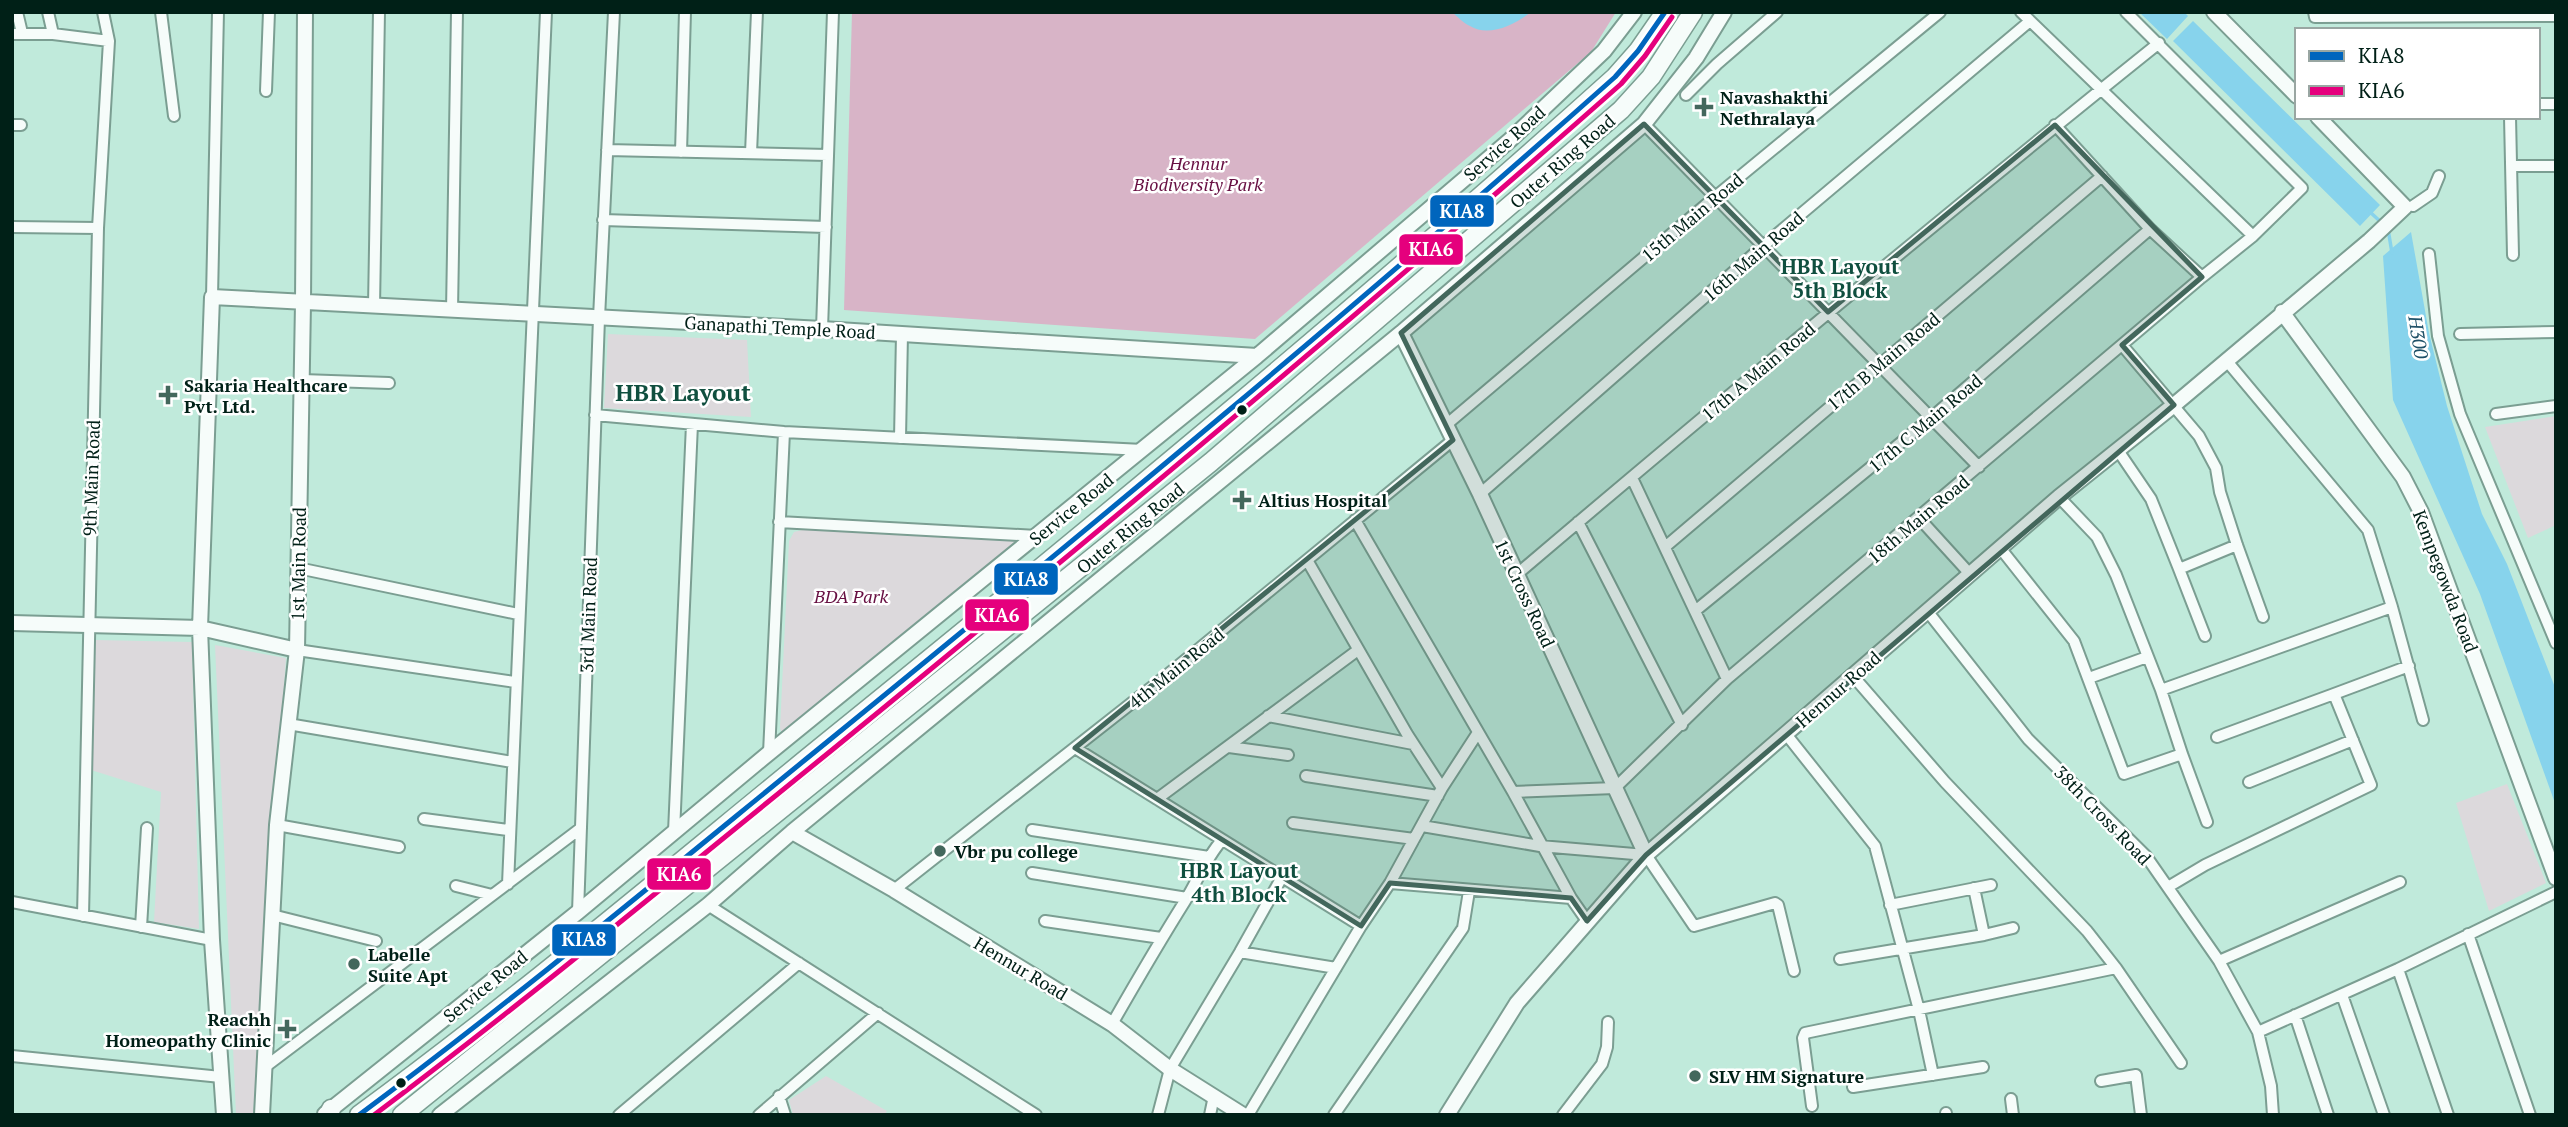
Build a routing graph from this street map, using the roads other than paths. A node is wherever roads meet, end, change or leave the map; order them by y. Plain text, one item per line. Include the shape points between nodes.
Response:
1 (17, 12) edge
2 (48, 12) edge
3 (103, 12) edge
4 (161, 12) edge
5 (218, 12) edge
6 (269, 12) edge
7 (305, 12) edge
8 (379, 12) edge
9 (457, 12) edge
10 (546, 12) edge
11 (614, 12) edge
12 (685, 12) edge
13 (757, 12) edge
14 (833, 12) edge
15 (1634, 12) edge
16 (1665, 12) edge
17 (1693, 12) edge
18 (1724, 12) edge
19 (1777, 12) edge
20 (1940, 12) edge
21 (2021, 12) edge
22 (2126, 12) edge
23 (2214, 12) edge
24 (2314, 15) edge
25 (2556, 16) edge
26 (2030, 21) junction
27 (17, 34) edge
28 (53, 34) junction
29 (109, 41) junction
30 (2159, 43) junction
31 (1696, 58) junction
32 (1717, 64) junction
33 (2100, 90) junction
34 (266, 91) dead end
35 (2295, 94) edge
36 (1686, 95) dead end
37 (174, 116) dead end
38 (2320, 119) edge
39 (2510, 119) edge
40 (1644, 124) junction
41 (2055, 125) junction
42 (607, 150) junction
43 (681, 152) junction
44 (751, 153) junction
45 (828, 155) junction
46 (2512, 166) junction
47 (2556, 166) edge
48 (2102, 176) junction
49 (2439, 176) dead end
50 (1715, 197) junction
51 (2413, 206) dead end
52 (603, 220) junction
53 (12, 227) edge
54 (826, 227) junction
55 (98, 228) junction
56 (2150, 229) junction
57 (2253, 236) junction
58 (1763, 246) junction
59 (2428, 254) dead end
60 (2513, 255) dead end
61 (2202, 276) junction
62 (212, 297) junction
63 (303, 303) junction
64 (374, 307) junction
65 (452, 311) junction
66 (1828, 312) junction
67 (2282, 312) junction
68 (531, 315) junction
69 (598, 318) junction
70 (822, 329) junction
71 (2556, 332) edge
72 (1401, 333) junction
73 (902, 334) junction
74 (2460, 334) dead end
75 (2122, 345) junction
76 (1257, 356) junction
77 (2226, 360) junction
78 (1879, 365) junction
79 (302, 380) junction
80 (389, 383) dead end
81 (2174, 405) junction
82 (2556, 406) edge
83 (2496, 414) dead end
84 (595, 415) junction
85 (1931, 418) junction
86 (692, 424) junction
87 (1446, 425) junction
88 (784, 432) junction
89 (900, 438) junction
90 (1454, 440) junction
91 (2117, 449) junction
92 (1143, 450) junction
93 (1979, 467) junction
94 (1632, 478) junction
95 (1480, 494) junction
96 (2059, 497) junction
97 (1919, 518) junction
98 (1355, 520) junction
99 (779, 522) junction
100 (1578, 522) junction
101 (1037, 536) junction
102 (2237, 545) junction
103 (1665, 547) junction
104 (2001, 549) junction
105 (1307, 560) junction
106 (298, 568) junction
107 (2179, 569) junction
108 (1970, 574) junction
109 (1516, 575) junction
110 (2392, 607) junction
111 (1695, 611) junction
112 (1928, 612) junction
113 (518, 614) junction
114 (2263, 617) dead end
115 (12, 623) edge
116 (88, 626) junction
117 (200, 628) junction
118 (2205, 636) dead end
119 (2556, 643) edge
120 (297, 650) junction
121 (1358, 650) junction
122 (2147, 657) junction
123 (2409, 666) junction
124 (1853, 676) junction
125 (2089, 678) junction
126 (1727, 679) junction
127 (515, 682) junction
128 (2161, 690) junction
129 (2334, 694) junction
130 (1268, 716) junction
131 (2423, 720) dead end
132 (288, 724) junction
133 (1682, 725) junction
134 (1477, 734) junction
135 (1786, 734) junction
136 (2217, 737) dead end
137 (2353, 740) junction
138 (1413, 744) junction
139 (1229, 747) junction
140 (1075, 748) junction
141 (769, 753) junction
142 (2182, 754) junction
143 (1288, 755) dead end
144 (512, 762) junction
145 (1307, 776) dead end
146 (2249, 782) dead end
147 (1615, 788) junction
148 (1440, 792) junction
149 (1513, 792) junction
150 (1157, 799) junction
151 (424, 819) dead end
152 (2207, 822) dead end
153 (1293, 823) dead end
154 (277, 825) junction
155 (1422, 826) junction
156 (148, 828) dead end
157 (581, 828) junction
158 (508, 830) junction
159 (1032, 830) dead end
160 (674, 832) junction
161 (792, 832) junction
162 (1414, 839) junction
163 (1222, 840) junction
164 (1540, 846) junction
165 (399, 847) dead end
166 (1646, 855) junction
167 (1209, 857) junction
168 (1032, 873) dead end
169 (1282, 877) junction
170 (2556, 878) edge
171 (2400, 882) dead end
172 (1390, 883) junction
173 (508, 884) junction
174 (1991, 885) dead end
175 (456, 886) dead end
176 (2168, 887) junction
177 (1974, 888) junction
178 (894, 890) junction
179 (1469, 891) junction
180 (2556, 892) edge
181 (492, 895) junction
182 (1187, 898) junction
183 (1571, 898) junction
184 (12, 902) edge
185 (708, 905) junction
186 (1890, 905) junction
187 (578, 912) junction
188 (272, 915) junction
189 (83, 916) junction
190 (1045, 921) dead end
191 (1587, 921) junction
192 (1361, 926) junction
193 (141, 927) junction
194 (2013, 928) dead end
195 (2468, 934) junction
196 (1984, 935) junction
197 (1161, 938) junction
198 (212, 940) junction
199 (376, 941) dead end
200 (1903, 949) junction
201 (1240, 953) junction
202 (1839, 959) dead end
203 (2219, 961) junction
204 (799, 963) junction
205 (1336, 968) junction
206 (2116, 968) junction
207 (2398, 969) junction
208 (1794, 971) dead end
209 (2342, 995) junction
210 (1919, 1010) junction
211 (878, 1013) junction
212 (2295, 1015) junction
213 (1608, 1022) dead end
214 (1112, 1024) junction
215 (2258, 1032) junction
216 (12, 1056) edge
217 (2181, 1063) dead end
218 (265, 1067) junction
219 (1983, 1067) dead end
220 (1170, 1069) junction
221 (1933, 1075) junction
222 (220, 1077) junction
223 (2101, 1081) dead end
224 (1853, 1087) dead end
225 (779, 1096) junction
226 (1214, 1096) junction
227 (2011, 1099) dead end
228 (1812, 1106) dead end
229 (328, 1113) edge
230 (1449, 1114) edge
231 (224, 1115) edge
232 (262, 1115) edge
233 (359, 1115) edge
234 (402, 1115) edge
235 (440, 1115) edge
236 (619, 1115) edge
237 (759, 1115) edge
238 (785, 1115) edge
239 (1036, 1115) edge
240 (1158, 1115) edge
241 (1210, 1115) edge
242 (1246, 1115) edge
243 (1334, 1115) edge
244 (1563, 1115) edge
245 (2013, 1115) edge
246 (2141, 1115) edge
247 (2273, 1115) edge
248 (2328, 1115) edge
249 (2384, 1115) edge
250 (2448, 1115) edge
251 (2530, 1115) edge

1 - 27 street
2 - 28 street
3 - 29 street, 9th Main Road
4 - 37 street
5 - 62 street
6 - 34 street
7 - 63 street, 1st Main Road
8 - 64 street
9 - 65 street
10 - 68 street
11 - 42 street, 3rd Main Road
12 - 43 street
13 - 44 street
14 - 45 street
15 - 76 street, Service Road via 1604,51 1510,140
16 - 233 highway, Outer Ring Road via 1615,77 1294,358 636,897
17 - 234 highway, Outer Ring Road via 1651,77 1621,110 1385,315 1211,462
18 - 31 street
19 - 32 street
20 - 50 street, 15th Main Road
21 - 26 street
22 - 30 street
23 - 35 street
24 - 25 street
26 - 33 street
26 - 58 street, 16th Main Road
27 - 28 street
28 - 29 street
29 - 55 street, 9th Main Road
30 - 33 street, 17th A Main Road
30 - 57 street, 18th Main Road via 2302,188
31 - 32 street
31 - 40 street
32 - 36 street
33 - 41 street, 17th A Main Road
33 - 57 street
38 - 67 street, Hennur Road via 2405,207
39 - 46 street
40 - 50 street
40 - 72 street
41 - 48 street
41 - 66 street, 17th A Main Road
42 - 43 street
42 - 52 street, 3rd Main Road
43 - 44 street
44 - 45 street
45 - 54 street
46 - 47 street
46 - 60 street
48 - 56 street
48 - 78 street, 17th B Main Road
49 - 51 street via 2432,193
50 - 58 street
50 - 87 street, 15th Main Road
52 - 54 street
52 - 69 street, 3rd Main Road
53 - 55 street
54 - 70 street
55 - 116 street, 9th Main Road
56 - 61 street
56 - 85 street, 17th C Main Road
57 - 61 street, 18th Main Road
58 - 66 street
58 - 95 street, 16th Main Road
59 - 119 street via 2438,336 2460,414
61 - 75 street, 18th Main Road
62 - 63 street, Ganapathi Temple Road
62 - 117 street
63 - 64 street, Ganapathi Temple Road
63 - 79 street, 1st Main Road
64 - 65 street, Ganapathi Temple Road
65 - 68 street, Ganapathi Temple Road
66 - 78 street
66 - 94 street, 17th A Main Road
67 - 77 street, Hennur Road
67 - 170 street, Kempegowda Road via 2403,477 2421,512
68 - 69 street, Ganapathi Temple Road
68 - 113 street
69 - 70 street, Ganapathi Temple Road
69 - 84 street, 3rd Main Road
70 - 73 street, Ganapathi Temple Road
71 - 74 street
72 - 87 street, 1st Cross Road
72 - 161 street
73 - 76 street, Ganapathi Temple Road
73 - 89 street
75 - 81 street
75 - 93 street, 18th Main Road
76 - 92 street, Service Road
77 - 81 street, Hennur Road
77 - 110 street via 2368,530
78 - 85 street
78 - 103 street, 17th B Main Road
79 - 80 street
79 - 106 street, 1st Main Road
81 - 91 street, Hennur Road
81 - 102 street via 2199,436 2216,468
82 - 83 street
84 - 86 street
84 - 157 street, 3rd Main Road
85 - 93 street
85 - 111 street, 17th C Main Road
86 - 88 street
86 - 160 street
87 - 90 street, 1st Cross Road
88 - 89 street
88 - 99 street
89 - 92 street
90 - 95 street, 1st Cross Road
90 - 98 street, 4th Main Road
91 - 96 street, Hennur Road
91 - 107 street via 2151,499
92 - 101 street, Service Road
93 - 97 street, 18th Main Road
94 - 100 street, 17th A Main Road
94 - 103 street
95 - 109 street, 1st Cross Road
96 - 104 street, Hennur Road
96 - 122 street via 2097,537
97 - 108 street
97 - 126 street, 18th Main Road
98 - 105 street, 4th Main Road
98 - 134 street
99 - 101 street
99 - 141 street
100 - 109 street, 17th A Main Road
100 - 133 street
101 - 141 street, Service Road
102 - 107 street
102 - 114 street
103 - 111 street
104 - 108 street, Hennur Road
104 - 125 street via 2074,641
105 - 121 street
105 - 140 street, 4th Main Road
106 - 113 street
106 - 120 street, 1st Main Road
107 - 118 street
108 - 112 street, Hennur Road
109 - 147 street, 1st Cross Road
110 - 123 street
110 - 128 street
111 - 126 street
112 - 124 street, Hennur Road
112 - 176 street, 38th Cross Road via 2028,739 2146,856
113 - 127 street
115 - 116 street
116 - 117 street
116 - 189 street, 9th Main Road
117 - 120 street
117 - 198 street
120 - 127 street
120 - 132 street, 1st Main Road
121 - 130 street
121 - 138 street
122 - 125 street
122 - 128 street
123 - 129 street
123 - 131 street
124 - 135 street, Hennur Road
124 - 206 street
125 - 142 street via 2124,774
126 - 133 street, 18th Main Road
127 - 144 street
128 - 142 street
129 - 136 street
129 - 137 street
130 - 138 street
130 - 139 street
132 - 144 street
132 - 154 street, 1st Main Road
133 - 147 street, 18th Main Road
134 - 148 street
134 - 149 street
135 - 166 street, Hennur Road
135 - 186 street via 1875,846
137 - 146 street
137 - 176 street via 2371,785
138 - 148 street
139 - 143 street
139 - 150 street
140 - 150 street
140 - 178 street, 4th Main Road
141 - 160 street, Service Road
142 - 152 street
144 - 158 street
145 - 148 street
147 - 149 street
147 - 166 street, 1st Cross Road
148 - 155 street
149 - 164 street
150 - 163 street
151 - 158 street
153 - 162 street
154 - 165 street
154 - 188 street, 1st Main Road
155 - 162 street
155 - 164 street
156 - 193 street
157 - 173 street
157 - 187 street, 3rd Main Road
158 - 173 street
159 - 167 street
160 - 187 street, Service Road
161 - 178 street, Hennur Road
161 - 185 street
162 - 172 street
163 - 167 street
163 - 169 street
164 - 166 street
164 - 183 street
166 - 191 street, Hennur Road
166 - 208 street via 1694,926 1775,903
167 - 182 street
168 - 182 street
169 - 192 street
169 - 201 street
171 - 203 street
172 - 179 street
172 - 192 street
173 - 181 street
174 - 177 street
175 - 181 street
176 - 203 street, 38th Cross Road
177 - 186 street
177 - 196 street
178 - 214 street, Hennur Road
179 - 183 street
179 - 243 street via 1463,928
180 - 195 street
181 - 218 street
182 - 197 street
183 - 191 street
184 - 189 street
185 - 204 street
185 - 235 street
186 - 200 street
187 - 229 street, Service Road
188 - 199 street
188 - 218 street, 1st Main Road
189 - 193 street
190 - 197 street
191 - 230 street, Hennur Road via 1517,1003
192 - 205 street
193 - 198 street
194 - 196 street
195 - 207 street
195 - 251 street
196 - 200 street
197 - 214 street
198 - 222 street
200 - 202 street
200 - 210 street
201 - 205 street
201 - 220 street
203 - 215 street, 38th Cross Road
204 - 211 street
204 - 236 street
205 - 242 street
206 - 210 street
206 - 217 street
207 - 209 street
207 - 250 street
209 - 212 street
209 - 249 street
210 - 221 street
210 - 228 street via 1803,1035
211 - 225 street
211 - 239 street
212 - 215 street
212 - 248 street
213 - 244 street via 1602,1064
214 - 220 street, Hennur Road
215 - 247 street, 38th Cross Road
216 - 222 street
218 - 232 street, 1st Main Road
219 - 221 street
220 - 226 street, Hennur Road
220 - 240 street
221 - 224 street
222 - 231 street
223 - 246 street via 2136,1076
225 - 237 street
225 - 238 street
226 - 241 street
226 - 242 street, Hennur Road
227 - 245 street

